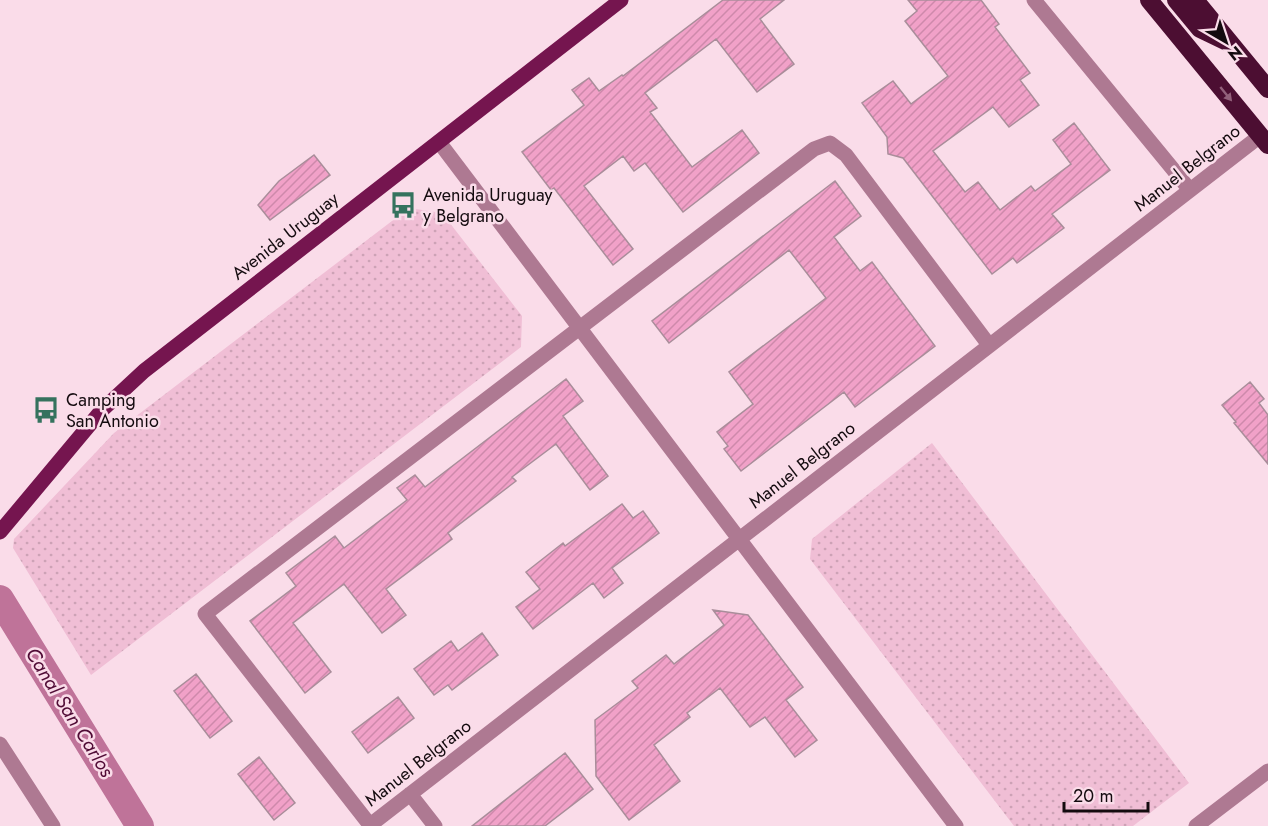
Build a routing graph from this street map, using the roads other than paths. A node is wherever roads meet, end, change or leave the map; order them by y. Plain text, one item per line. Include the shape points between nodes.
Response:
1 (621, 0) edge
2 (1034, 0) edge
3 (1149, 0) edge
4 (1176, 0) edge
5 (1195, 0) edge
6 (1231, 44) junction
7 (1268, 89) edge
8 (1264, 140) edge
9 (438, 142) junction
10 (1190, 190) junction
11 (579, 328) junction
12 (989, 345) junction
13 (0, 532) edge
14 (739, 539) junction
15 (0, 744) edge
16 (1268, 771) edge
17 (410, 794) junction
18 (370, 825) edge
19 (53, 826) edge
20 (435, 826) edge
21 (956, 826) edge
22 (1196, 826) edge

1 - 9 main road, Avenida Uruguay
2 - 10 street
3 -> 8 highway
4 - 6 highway via 1200,29
5 - 6 highway
6 - 7 highway
8 - 10 street, Manuel Belgrano
9 - 11 street
9 - 13 main road, Avenida Uruguay via 144,371 102,410
10 - 12 street, Manuel Belgrano
11 - 12 street via 813,149 830,143 846,155
11 - 14 street
11 - 18 street via 205,614
12 - 14 street, Manuel Belgrano
14 - 17 street, Manuel Belgrano
14 - 21 street
15 - 19 street
16 - 22 street
17 - 18 street, Manuel Belgrano
17 - 20 street

